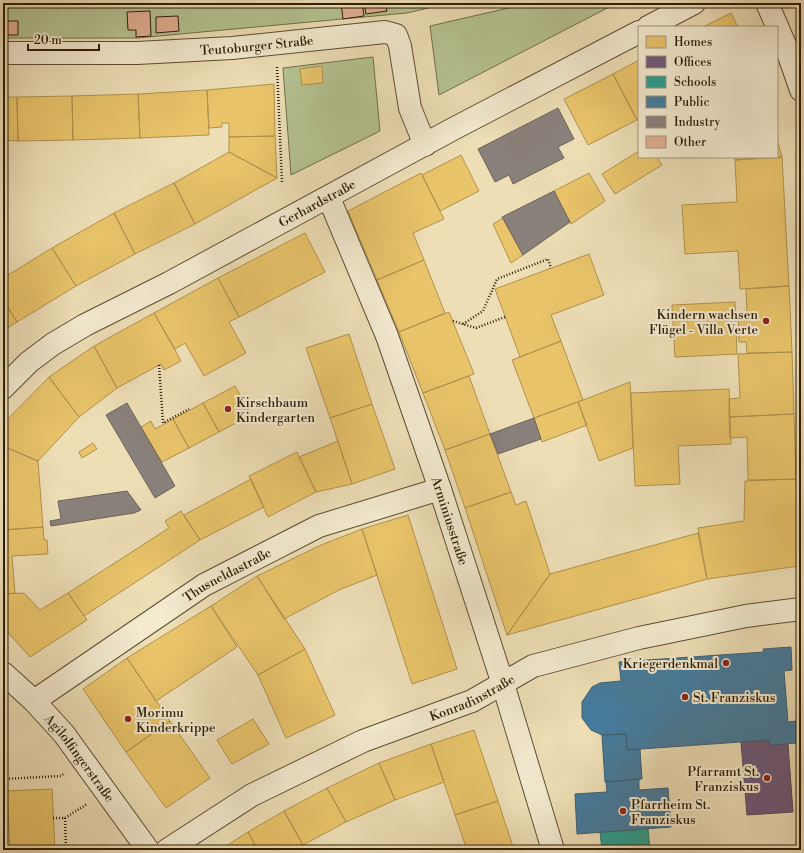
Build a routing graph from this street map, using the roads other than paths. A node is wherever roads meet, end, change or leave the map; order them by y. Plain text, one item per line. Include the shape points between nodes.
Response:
1 (694, 3) edge
2 (767, 3) edge
3 (650, 26) edge
4 (777, 26) edge
5 (778, 28) edge
6 (638, 33) edge
7 (3, 53) edge
8 (801, 90) edge
9 (425, 145) junction
10 (329, 198) junction
11 (3, 388) edge
12 (440, 489) junction
13 (801, 609) edge
14 (3, 673) edge
15 (503, 684) junction
16 (34, 701) junction
17 (148, 850) edge
18 (167, 850) edge
19 (553, 850) edge

1 - 3 street
2 - 4 street
5 - 8 street
6 - 9 street, Gerhardstraße
7 - 9 street, Teutoburger Straße via 137,53 232,48 385,32 396,35 400,46 410,108
9 - 10 street, Gerhardstraße
10 - 11 street, Gerhardstraße via 85,325 29,362
10 - 12 street, Arminiusstraße via 387,336
12 - 15 street, Arminiusstraße
12 - 16 street, Thusneldastraße via 319,526 204,585
13 - 15 street, Konradinstraße via 746,616 639,638 533,666
14 - 16 street, Agilolfingerstraße
15 - 18 street, Konradinstraße via 472,701 363,741 252,795
15 - 19 street, Arminiusstraße
16 - 17 street, Agilolfingerstraße via 84,760

